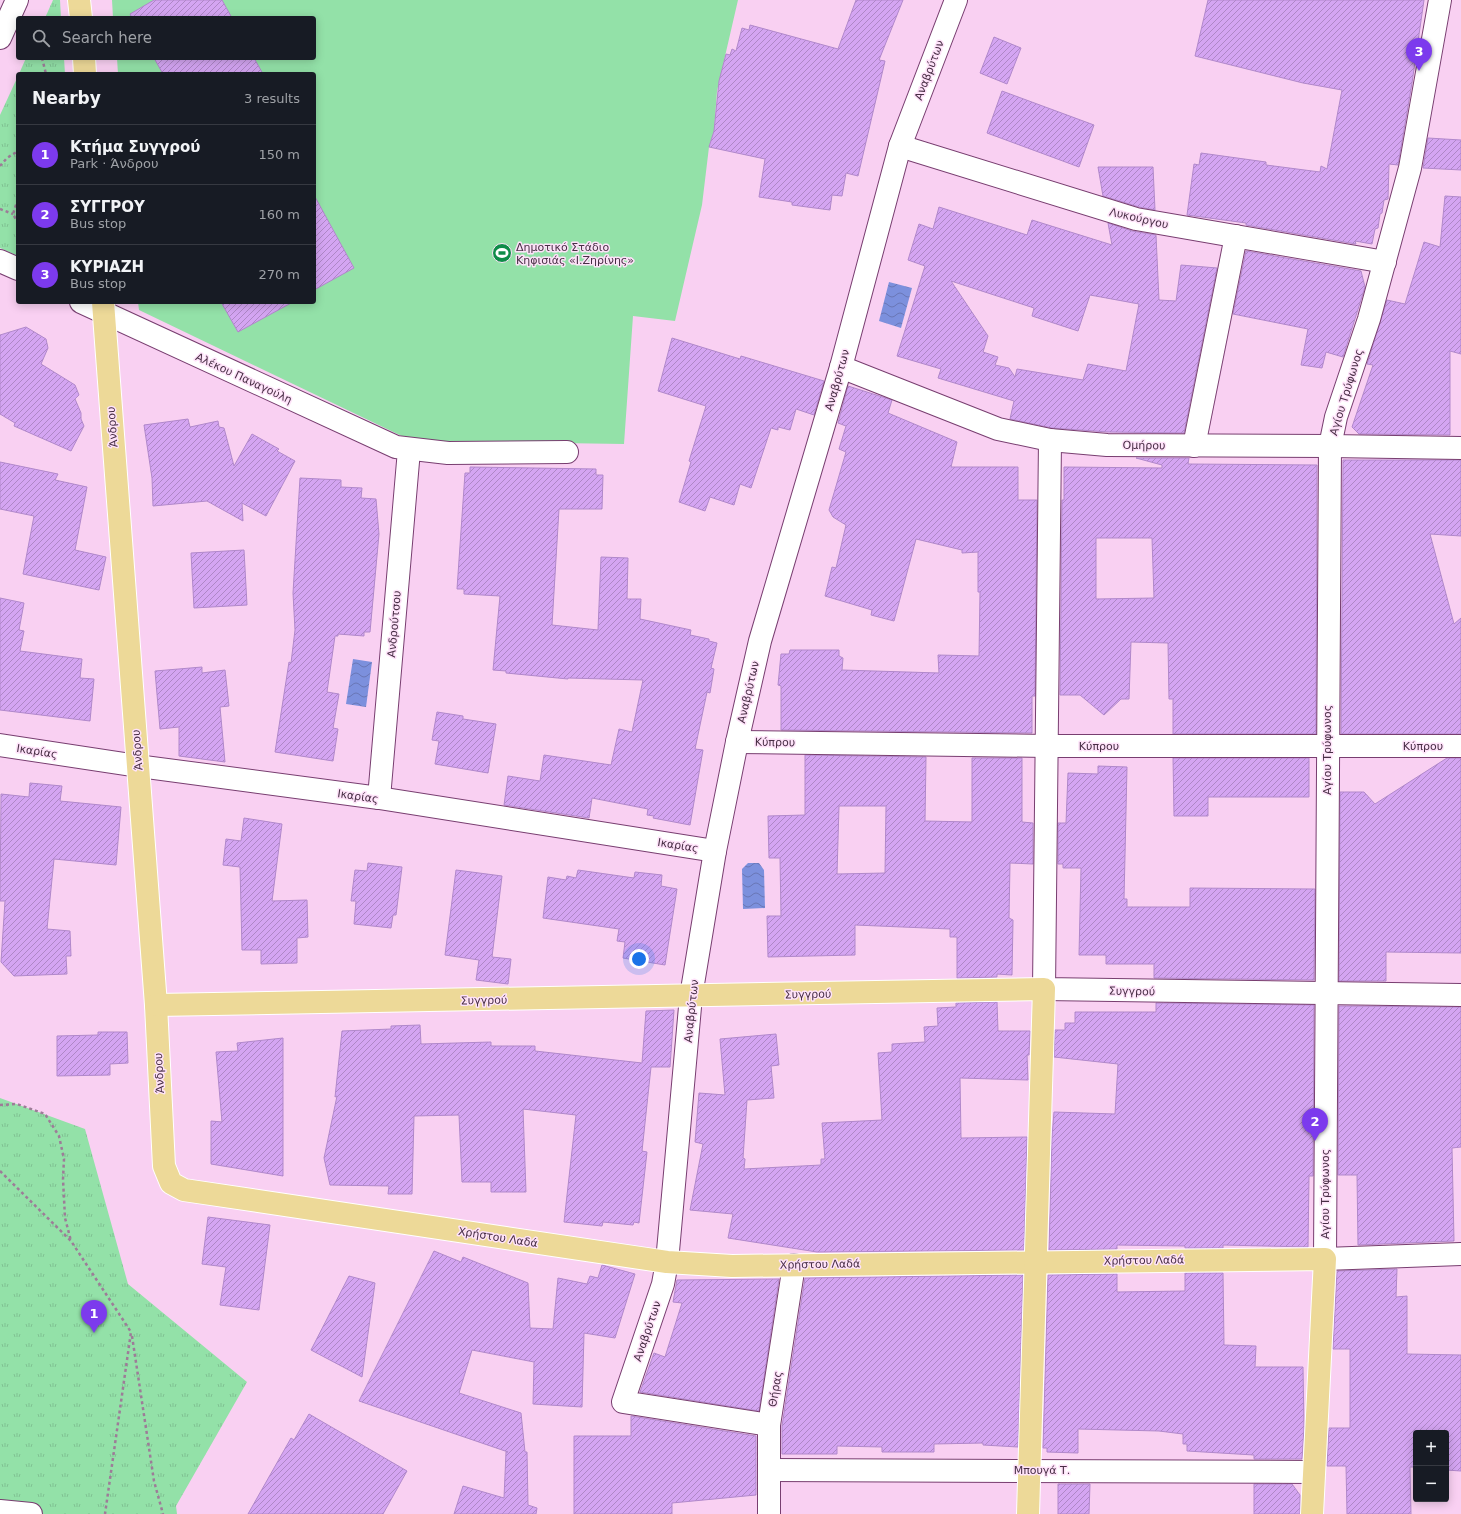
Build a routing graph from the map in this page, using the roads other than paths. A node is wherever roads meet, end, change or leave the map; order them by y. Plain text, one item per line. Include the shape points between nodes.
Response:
1 (17, 0) edge
2 (79, 0) edge
3 (956, 0) edge
4 (1440, 0) edge
5 (81, 16) edge
6 (0, 38) edge
7 (84, 60) edge
8 (85, 72) edge
9 (900, 146) junction
10 (1236, 236) junction
11 (0, 261) edge
12 (1385, 262) junction
13 (16, 268) edge
14 (88, 304) edge
15 (103, 308) edge
16 (841, 367) junction
17 (1050, 440) junction
18 (1194, 446) junction
19 (1330, 446) junction
20 (1461, 448) edge
21 (408, 450) junction
22 (567, 452) dead end
23 (737, 742) junction
24 (0, 745) edge
25 (1047, 746) junction
26 (1461, 746) edge
27 (1327, 747) junction
28 (138, 766) junction
29 (379, 798) junction
30 (715, 851) junction
31 (1044, 989) junction
32 (1326, 994) junction
33 (1461, 995) edge
34 (691, 996) junction
35 (156, 1005) junction
36 (184, 1190) joint
37 (1461, 1254) edge
38 (1325, 1259) junction
39 (667, 1262) junction
40 (1036, 1262) junction
41 (794, 1265) junction
42 (769, 1425) junction
43 (770, 1470) junction
44 (1030, 1470) junction
45 (1314, 1472) junction
46 (0, 1511) edge
47 (31, 1514) edge
48 (769, 1514) edge
49 (1028, 1514) edge
50 (1312, 1514) edge

1 - 6 street
2 - 5 main road
3 - 9 street, Αναβρύτων
4 - 12 street, Αγίου Τρύφωνος via 1410,168
7 - 8 main road
9 - 10 street, Λυκούργου via 1136,219
9 - 16 street, Αναβρύτων
10 - 12 street, Λυκούργου
10 - 18 street
11 - 13 street
12 - 19 street, Αγίου Τρύφωνος via 1336,418
14 - 15 street, Αλέκου Παναγούλη
15 - 21 street, Αλέκου Παναγούλη via 396,447
15 - 28 main road, Άνδρου
16 - 17 street, Ομήρου via 998,429
16 - 23 street, Αναβρύτων via 760,642
17 - 18 street, Ομήρου via 1107,445
17 - 25 street
18 - 19 street, Ομήρου
19 - 20 street, Ομήρου
19 - 27 street, Αγίου Τρύφωνος
21 - 22 street, Αλέκου Παναγούλη via 448,453
21 - 29 street, Ανδρούτσου
23 - 25 street, Κύπρου
23 - 30 street, Αναβρύτων
24 - 28 street, Ικαρίας
25 - 27 street, Κύπρου
25 - 31 street
26 - 27 street, Κύπρου
27 - 32 street, Αγίου Τρύφωνος
28 - 29 street, Ικαρίας
28 - 35 main road, Άνδρου
29 - 30 street, Ικαρίας
30 - 34 street, Αναβρύτων
31 - 32 street, Συγγρού
31 - 34 main road, Συγγρού
31 - 40 main road
32 - 33 street, Συγγρού
32 - 38 street, Αγίου Τρύφωνος
34 - 35 main road, Συγγρού
34 - 39 street, Αναβρύτων
35 - 36 main road, Άνδρου via 164,1166 171,1183
36 - 39 main road, Χρήστου Λαδά
37 - 38 street, Χρήστου Λαδά
38 - 40 main road, Χρήστου Λαδά
38 - 45 main road, Αγίου Τρύφωνος
39 - 41 main road, Χρήστου Λαδά via 732,1266
39 - 42 street, Αναβρύτων via 663,1284 623,1402
40 - 41 main road, Χρήστου Λαδά
40 - 44 main road
41 - 42 street, Θήρας
42 - 43 street, Θήρας
43 - 44 street, Μπουγά Τ.
43 - 48 street, Θήρας
44 - 45 street, Μπουγά Τ.
44 - 49 main road
45 - 50 main road, Αγίου Τρύφωνος
46 - 47 street

